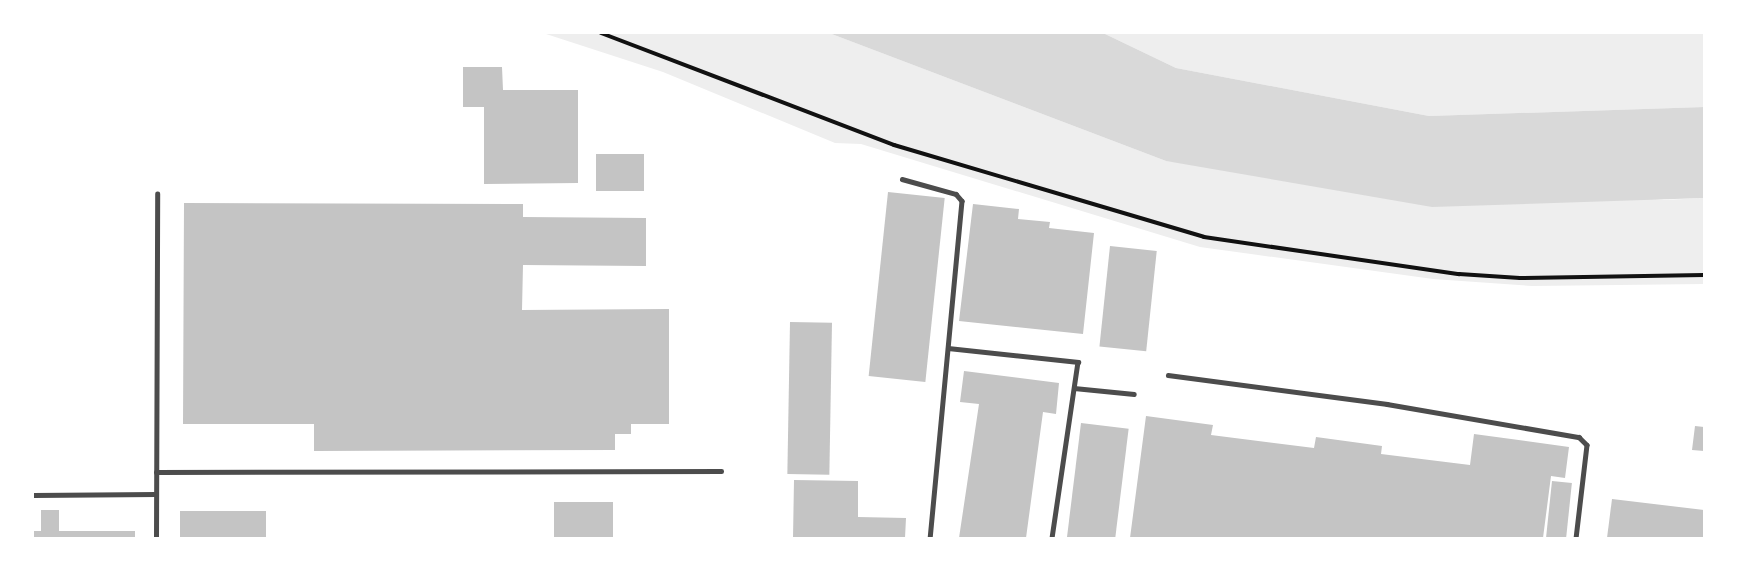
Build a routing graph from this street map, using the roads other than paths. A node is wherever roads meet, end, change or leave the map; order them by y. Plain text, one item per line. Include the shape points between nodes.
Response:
1 (903, 179) dead end
2 (157, 194) dead end
3 (948, 348) junction
4 (1168, 375) dead end
5 (1074, 388) junction
6 (1134, 394) dead end
7 (721, 471) dead end
8 (156, 472) junction
9 (156, 494) junction
10 (33, 495) edge
11 (156, 538) edge
12 (930, 538) edge
13 (1052, 538) edge
14 (1576, 538) edge

1 - 3 lane via 956,194 962,201
2 - 8 lane
3 - 5 lane via 1078,362
3 - 12 lane
4 - 14 lane via 1387,404 1579,437 1587,446
5 - 6 lane
5 - 13 lane
7 - 8 lane
8 - 9 lane
9 - 10 lane
9 - 11 lane

